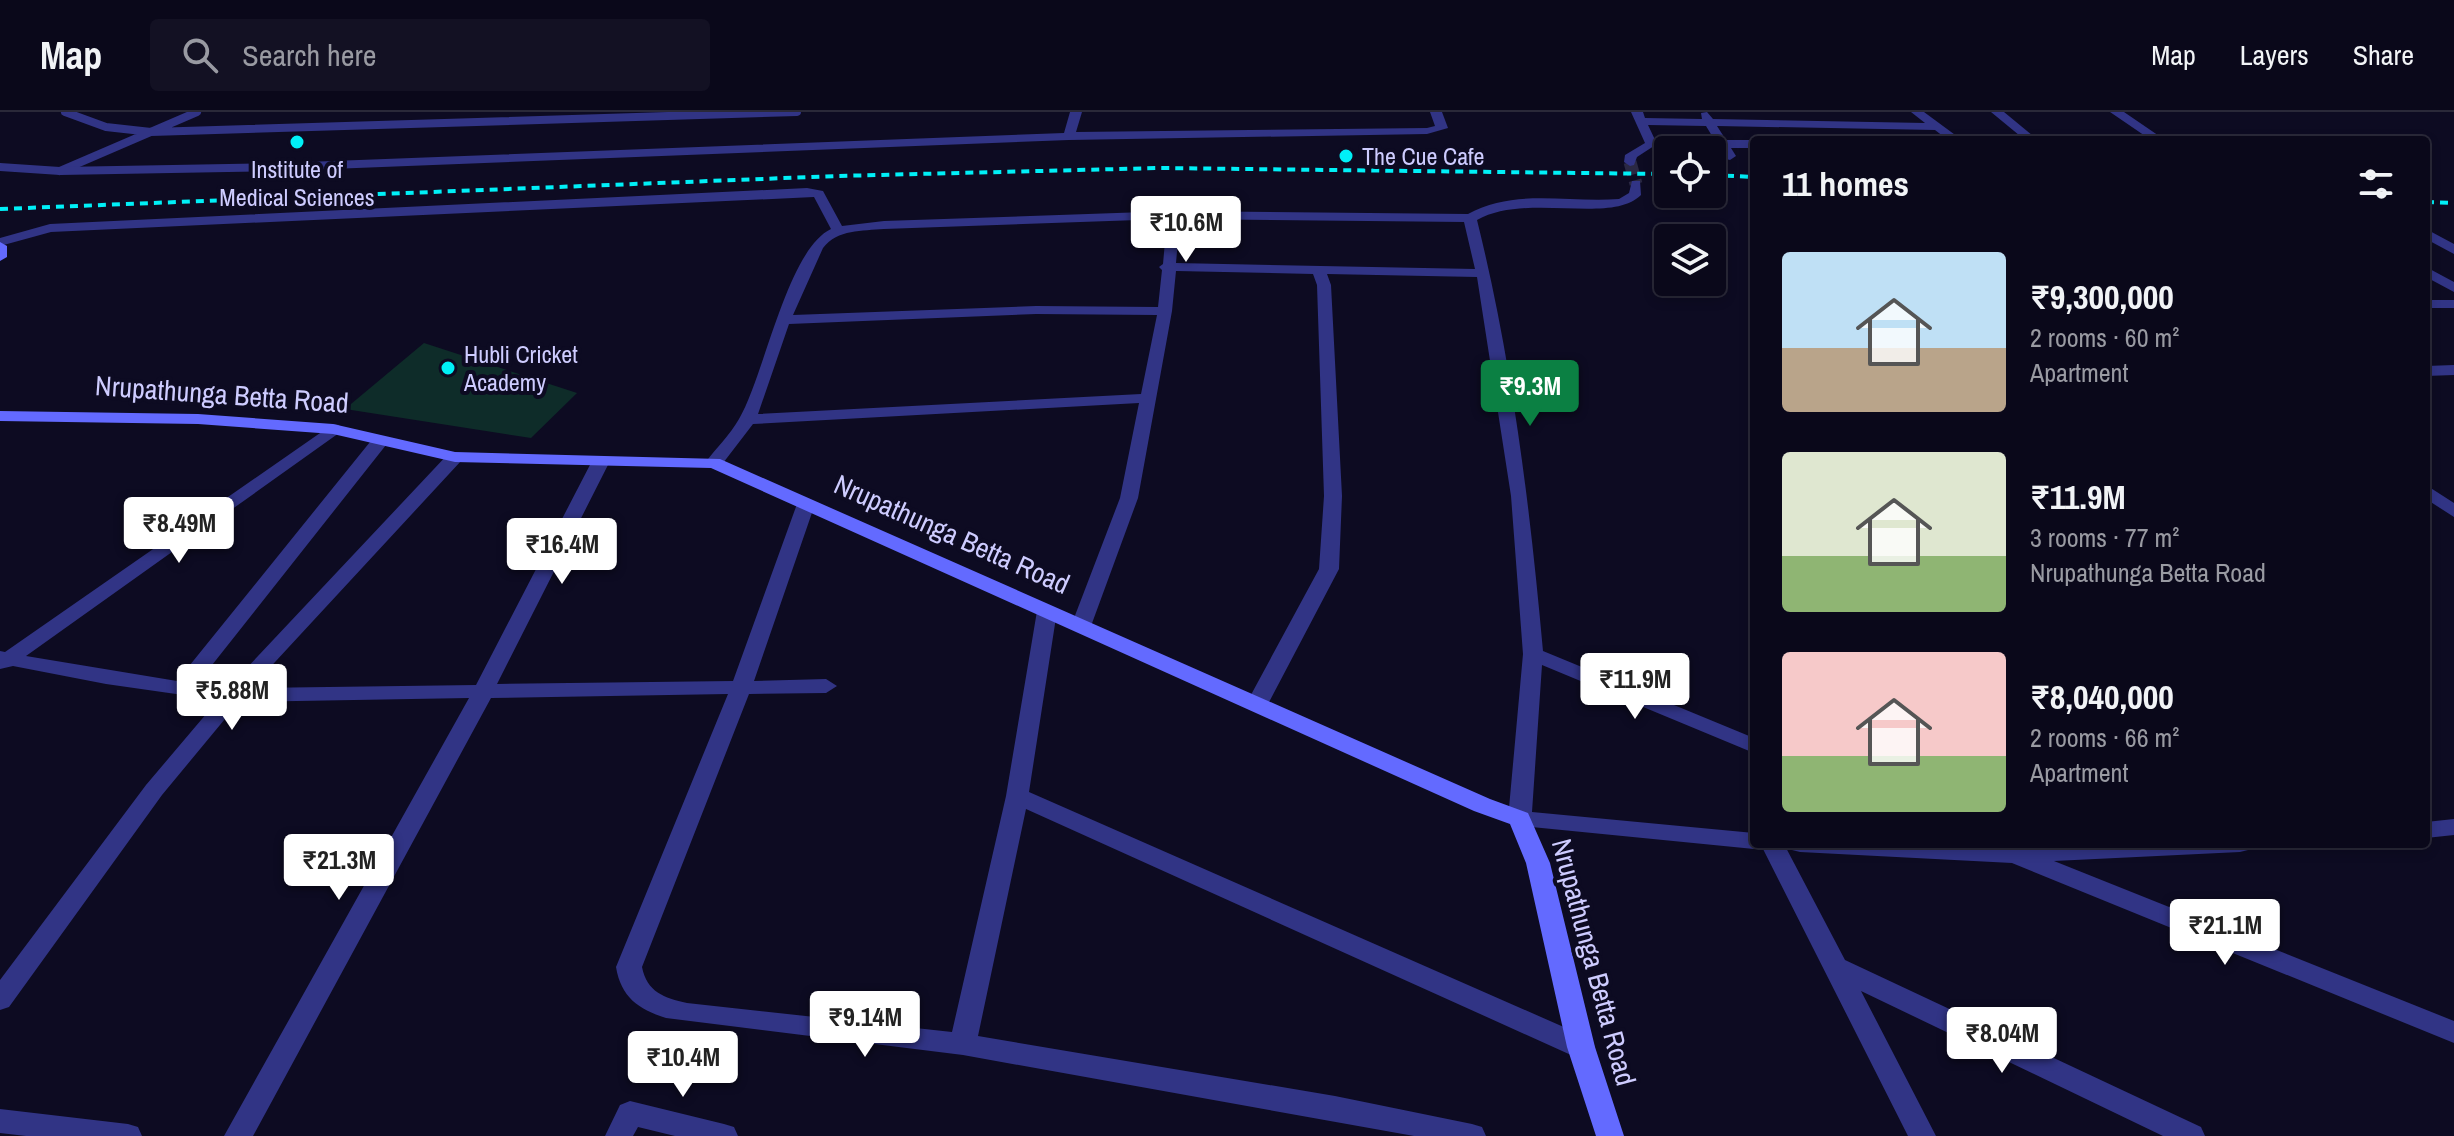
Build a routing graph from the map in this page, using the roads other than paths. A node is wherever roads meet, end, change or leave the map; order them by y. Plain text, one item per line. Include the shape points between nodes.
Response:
1 (65, 112) edge
2 (197, 112) edge
3 (797, 112) edge
4 (1076, 112) edge
5 (1436, 112) edge
6 (1917, 112) edge
7 (1997, 112) edge
8 (2116, 112) edge
9 (1639, 116) edge
10 (1705, 117) edge
11 (1938, 127) junction
12 (151, 132) junction
13 (1069, 136) junction
14 (1717, 136) edge
15 (1950, 136) edge
16 (2027, 136) edge
17 (2153, 136) edge
18 (1726, 144) edge
19 (1750, 144) edge
20 (1726, 150) edge
21 (1730, 156) dead end
22 (1630, 162) dead end
23 (0, 167) edge
24 (60, 171) junction
25 (1636, 184) dead end
26 (1174, 215) junction
27 (1470, 218) junction
28 (838, 230) junction
29 (2430, 235) edge
30 (0, 244) edge
31 (2454, 250) edge
32 (0, 257) edge
33 (1166, 267) junction
34 (1319, 271) junction
35 (1483, 273) junction
36 (2430, 273) edge
37 (2454, 288) edge
38 (2430, 304) edge
39 (2454, 304) edge
40 (1165, 311) junction
41 (783, 320) junction
42 (2454, 370) edge
43 (2430, 371) edge
44 (1149, 398) junction
45 (0, 416) edge
46 (748, 419) junction
47 (333, 429) junction
48 (380, 441) junction
49 (455, 457) junction
50 (601, 461) junction
51 (714, 463) junction
52 (2430, 493) edge
53 (806, 504) junction
54 (2454, 512) edge
55 (1047, 611) junction
56 (1081, 626) junction
57 (1533, 654) junction
58 (3, 660) edge
59 (826, 686) dead end
60 (182, 688) junction
61 (740, 690) junction
62 (483, 692) junction
63 (233, 695) junction
64 (1257, 704) junction
65 (1750, 744) edge
66 (1017, 796) junction
67 (1520, 819) junction
68 (2454, 827) edge
69 (2430, 830) edge
70 (1750, 841) edge
71 (1774, 848) edge
72 (1878, 848) edge
73 (1997, 848) edge
74 (2158, 848) edge
75 (2014, 855) junction
76 (1835, 967) junction
77 (0, 1000) edge
78 (2454, 1032) edge
79 (963, 1044) junction
80 (1581, 1047) junction
81 (0, 1121) edge
82 (128, 1136) edge
83 (238, 1136) edge
84 (619, 1136) edge
85 (724, 1136) edge
86 (1472, 1136) edge
87 (1610, 1136) edge
88 (1922, 1136) edge
89 (2191, 1136) edge

1 - 12 lane via 106,127
2 - 12 lane
3 - 12 lane
4 - 13 street
5 - 13 street via 1442,128 1427,131 1227,128
6 - 11 street
7 - 16 street
8 - 17 street
9 - 10 street
9 - 22 street via 1651,144 1631,155
10 - 11 street
10 - 14 street
11 - 15 street
12 - 24 lane
13 - 24 street
18 - 19 street
20 - 21 street
23 - 24 street
25 - 27 street via 1637,191 1627,202 1514,204
26 - 27 street
26 - 28 street
26 - 33 street
27 - 35 street
28 - 30 street via 822,198 807,192 50,228
28 - 41 street via 817,247
29 - 31 street
30 - 32 street
33 - 34 street
33 - 40 street
34 - 35 street
34 - 64 street via 1324,285 1333,496 1329,569
35 - 57 street via 1520,496
36 - 37 street
38 - 39 street
40 - 41 street via 1036,310
40 - 44 street
41 - 46 street
42 - 43 street
44 - 46 street
44 - 56 street via 1129,498
45 - 47 street, Nrupathunga Betta Road via 198,419
46 - 51 street
47 - 48 street, Nrupathunga Betta Road
47 - 58 street
48 - 49 street, Nrupathunga Betta Road
48 - 60 street
49 - 50 street, Nrupathunga Betta Road
49 - 63 street
50 - 51 street, Nrupathunga Betta Road
50 - 62 street
51 - 53 street, Nrupathunga Betta Road
52 - 54 street
53 - 55 street, Nrupathunga Betta Road
53 - 61 street
55 - 56 street, Nrupathunga Betta Road
55 - 66 street
56 - 64 street, Nrupathunga Betta Road
57 - 65 street
57 - 67 street
58 - 60 street
59 - 61 street
60 - 63 street
61 - 62 street
61 - 79 street via 629,967 638,996 687,1013
62 - 63 street
62 - 83 street
63 - 77 street via 154,790
64 - 67 street, Nrupathunga Betta Road
66 - 79 street
66 - 80 street
67 - 70 street
67 - 80 street, Nrupathunga Betta Road via 1538,863
68 - 69 street
71 - 76 street
72 - 75 street
73 - 75 street
74 - 75 street
75 - 78 street
76 - 88 street
76 - 89 street
79 - 86 street
80 - 87 street, Nrupathunga Betta Road
81 - 82 street
84 - 85 street via 630,1113

